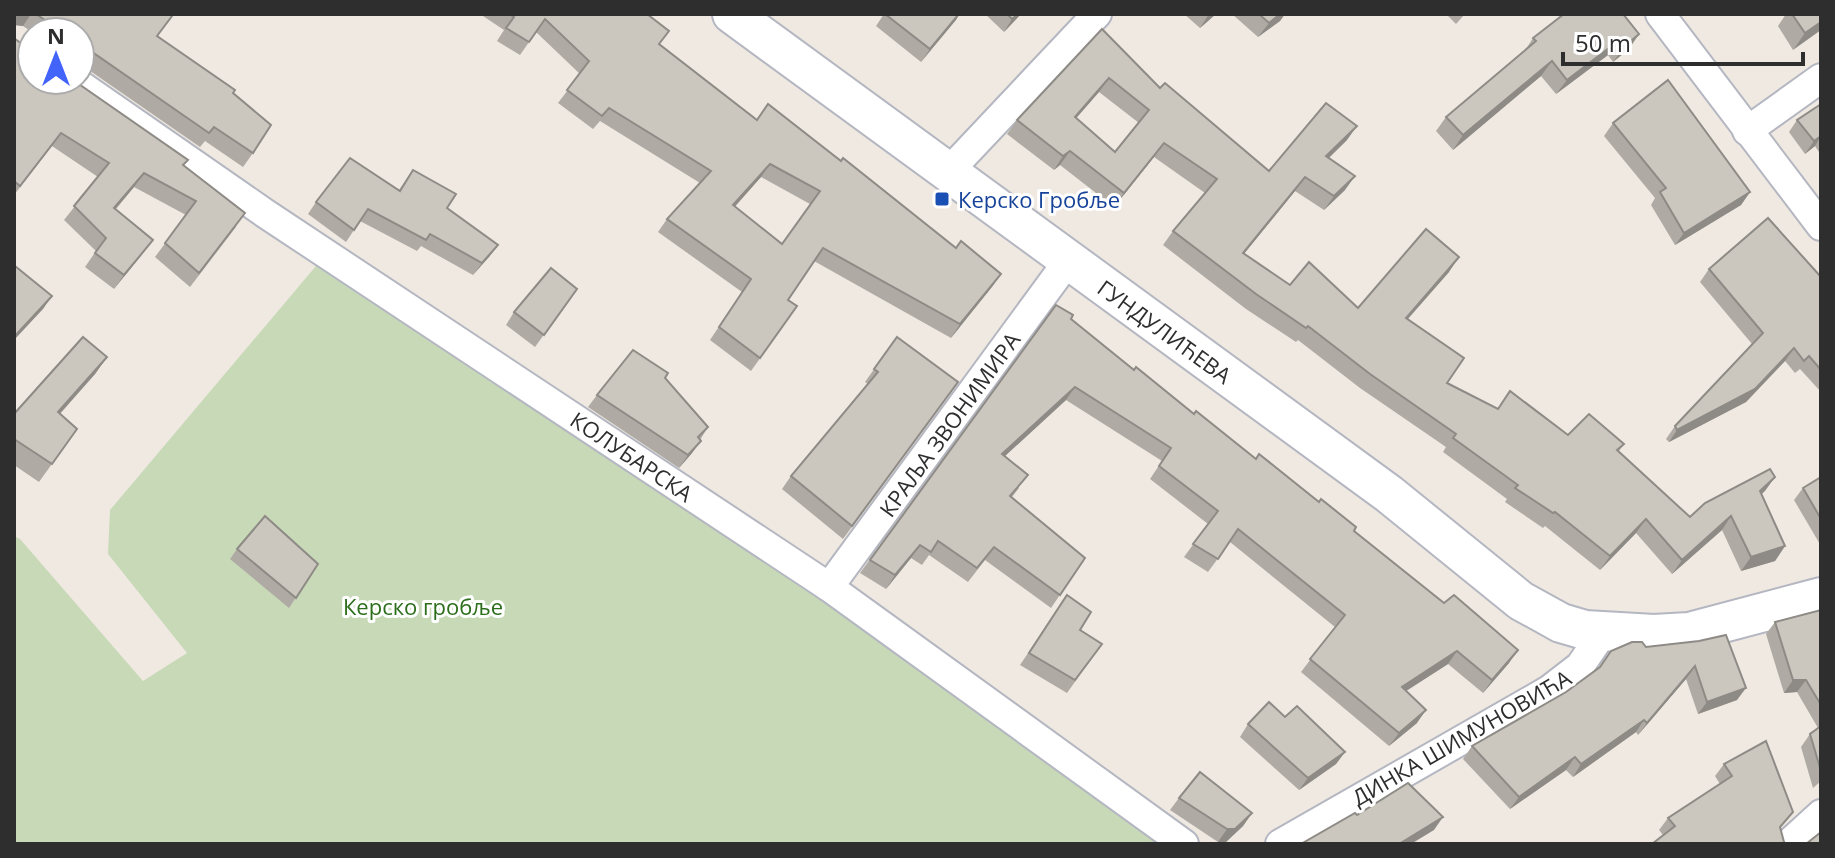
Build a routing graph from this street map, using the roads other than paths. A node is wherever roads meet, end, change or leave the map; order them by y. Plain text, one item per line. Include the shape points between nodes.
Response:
1 (732, 14) edge
2 (1097, 14) edge
3 (1660, 14) edge
4 (1821, 78) edge
5 (96, 96) edge
6 (1747, 131) junction
7 (949, 171) junction
8 (1821, 226) edge
9 (1068, 261) junction
10 (829, 587) junction
11 (1821, 597) edge
12 (1604, 631) junction
13 (1821, 814) edge
14 (1184, 844) edge
15 (1280, 844) edge
16 (1788, 844) edge

1 - 7 street, ГУНДУЛИЋЕВА
2 - 7 street
3 - 6 street
4 - 6 street
5 - 10 street, КОЛУБАРСКА
6 - 8 street
7 - 9 street, ГУНДУЛИЋЕВА
9 - 10 street, КРАЉА ЗВОНИМИРА
9 - 12 street, ГУНДУЛИЋЕВА via 1389,494 1521,601 1561,623
10 - 14 street, КОЛУБАРСКА
11 - 12 street via 1689,632
12 - 15 street, ДИНКА ШИМУНОВИЋА via 1580,666 1549,690
13 - 16 street

